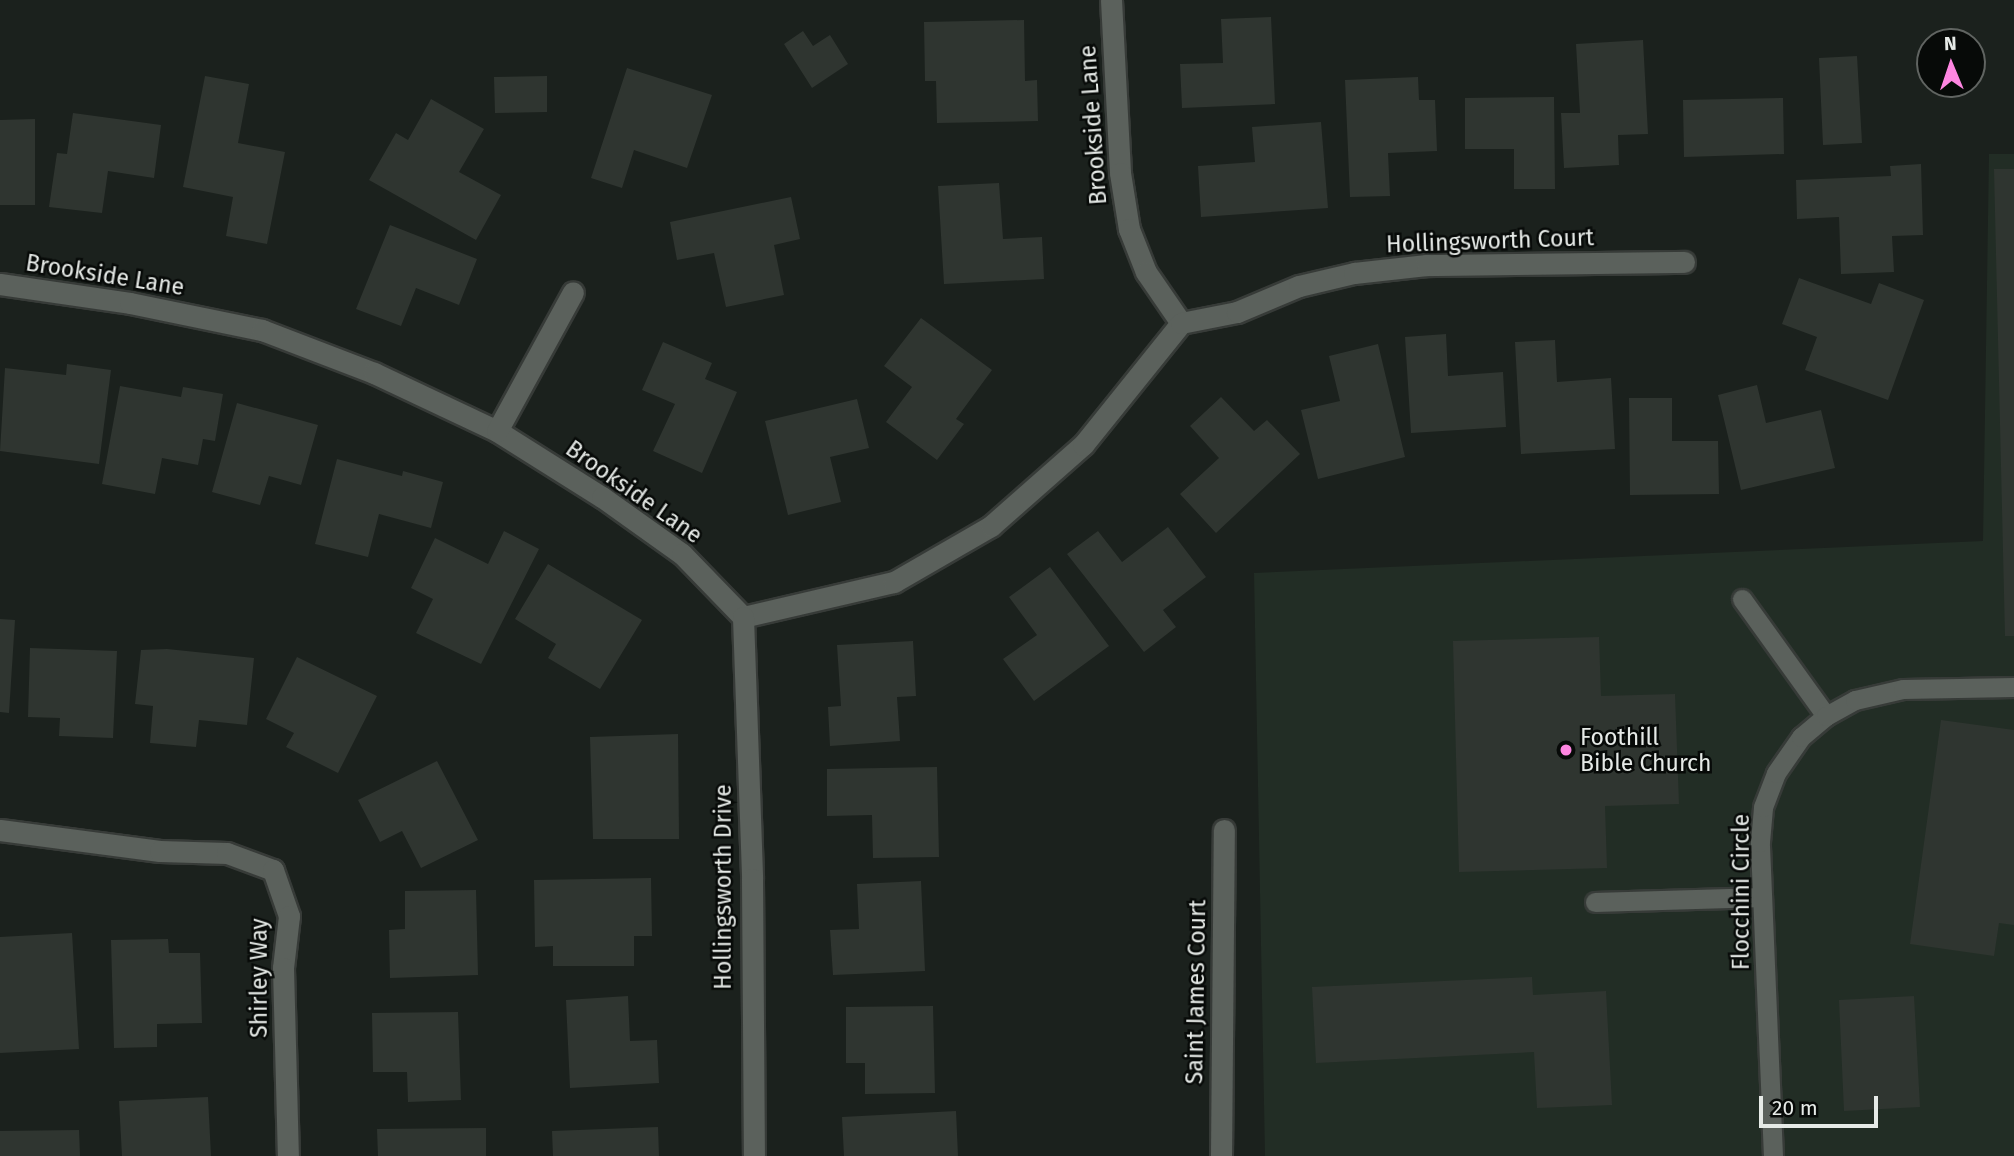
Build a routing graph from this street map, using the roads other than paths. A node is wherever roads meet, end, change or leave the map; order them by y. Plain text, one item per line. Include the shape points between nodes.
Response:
1 (1111, 0) edge
2 (1684, 262) dead end
3 (0, 285) edge
4 (573, 292) dead end
5 (1181, 323) junction
6 (497, 431) junction
7 (1742, 599) dead end
8 (743, 617) junction
9 (2014, 687) edge
10 (1825, 716) junction
11 (0, 830) edge
12 (1224, 830) dead end
13 (1762, 897) junction
14 (1595, 902) dead end
15 (288, 1156) edge
16 (754, 1156) edge
17 (1221, 1156) edge
18 (1773, 1156) edge

1 - 5 street, Brookside Lane via 1119,173 1129,229 1146,272
2 - 5 street, Hollingsworth Court via 1427,265 1354,273 1299,286 1237,312
3 - 6 street, Brookside Lane via 130,303 262,330 373,373
4 - 6 street
5 - 8 street via 1083,445 991,526 894,582
6 - 8 street, Brookside Lane via 682,554
7 - 10 lane
8 - 16 street, Hollingsworth Drive via 752,878
9 - 10 lane, Flocchini Circle via 1903,689 1855,700
10 - 13 lane, Flocchini Circle via 1801,737 1776,773 1763,807
11 - 15 street, Shirley Way via 160,851 227,853 273,870 289,916 283,968
12 - 17 street, Saint James Court
13 - 14 lane
13 - 18 lane, Flocchini Circle

